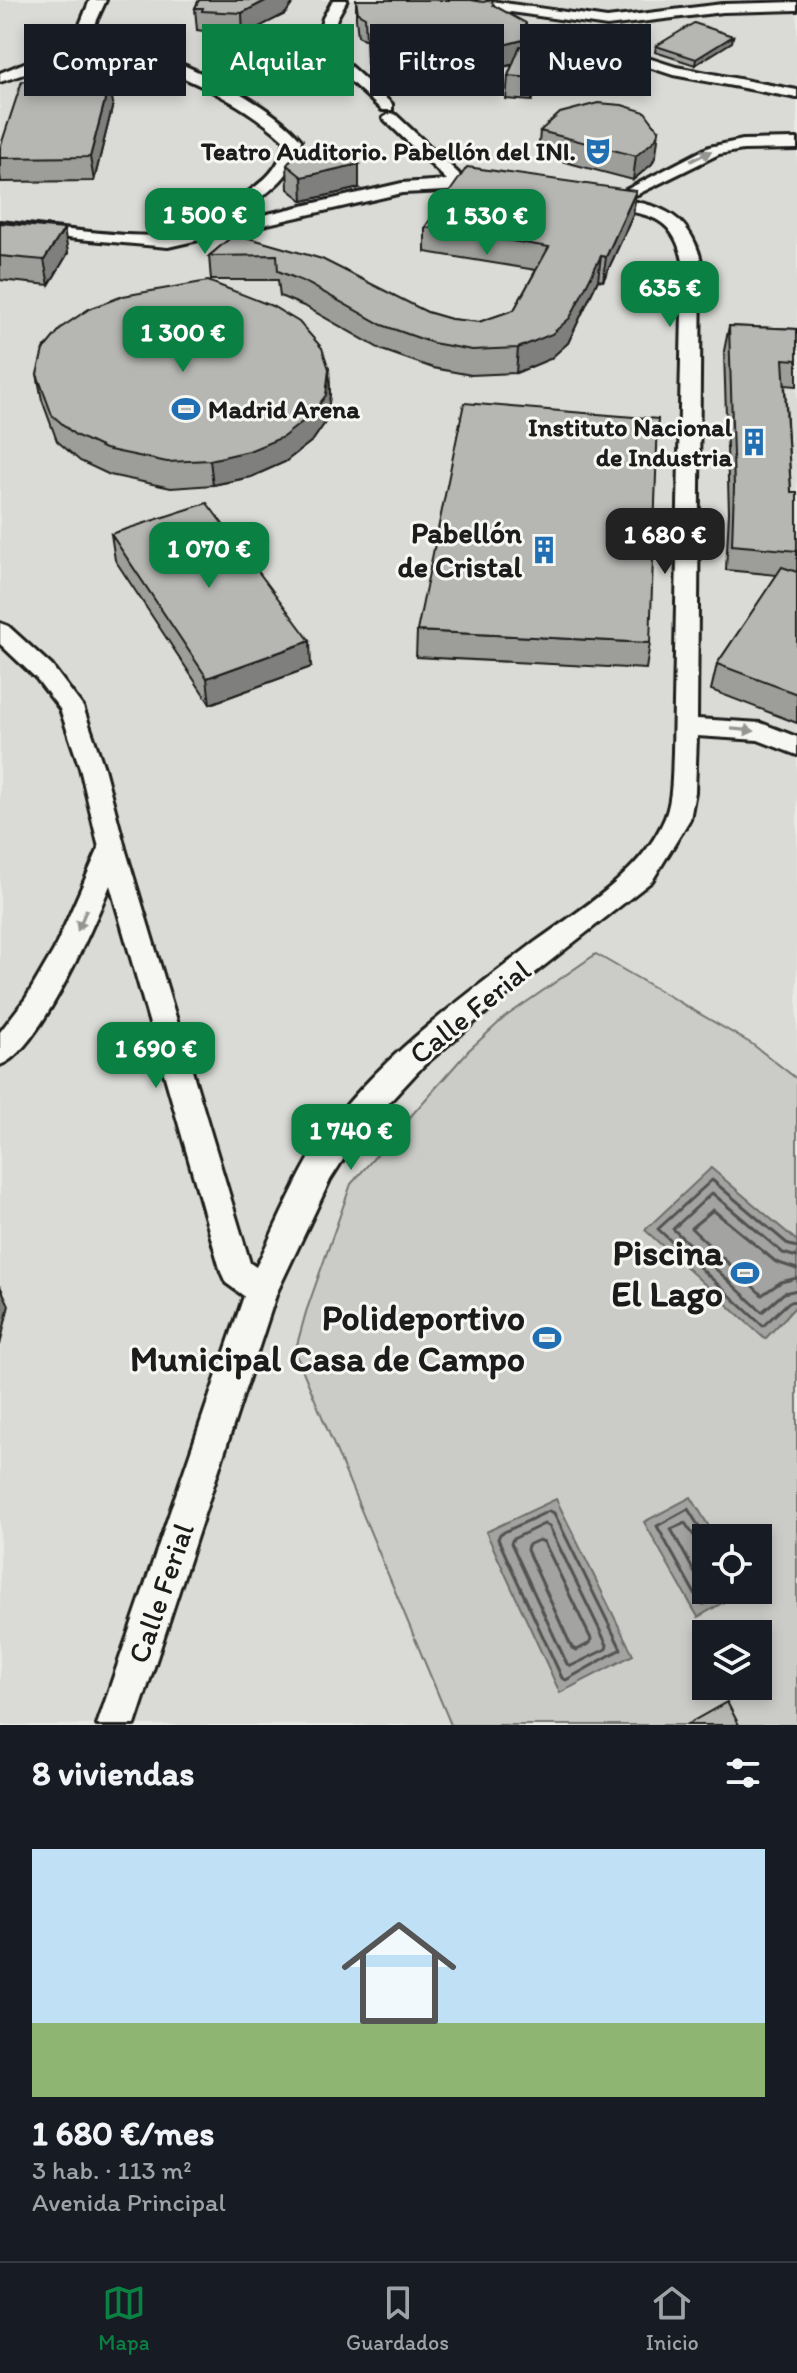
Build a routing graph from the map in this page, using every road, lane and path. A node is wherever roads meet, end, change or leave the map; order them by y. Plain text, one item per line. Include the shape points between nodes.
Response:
1 (99, 0) edge
2 (340, 0) edge
3 (456, 0) edge
4 (797, 6) edge
5 (651, 64) edge
6 (186, 76) edge
7 (0, 78) edge
8 (797, 94) edge
9 (797, 144) edge
10 (453, 177) junction
11 (402, 188) junction
12 (632, 192) junction
13 (609, 193) edge
14 (580, 198) edge
15 (673, 222) junction
16 (0, 227) edge
17 (205, 235) junction
18 (0, 631) edge
19 (685, 727) junction
20 (797, 746) edge
21 (112, 848) junction
22 (0, 1053) edge
23 (262, 1290) junction
24 (116, 1725) edge

1 - 7 street via 84,32 59,55
2 - 10 street via 324,40 333,58
3 - 4 street via 607,22
5 - 8 street
6 - 17 street via 245,101 293,140 293,151 266,188 215,221
12 -> 9 street via 715,150
10 - 11 street
10 - 11 street via 505,183 470,182 426,191
11 - 17 street
12 - 13 street via 619,186
12 - 15 street via 655,199
14 - 15 street via 640,208
15 - 19 street, Calle Ferial via 685,236 692,261
16 - 17 street via 168,242
18 - 21 street via 44,672 71,707
19 -> 20 street via 761,732
19 - 23 street, Calle Ferial via 677,819 643,874 493,990 387,1081 319,1170
21 -> 22 street via 52,983
21 - 23 street via 237,1272
23 - 24 street, Calle Ferial

